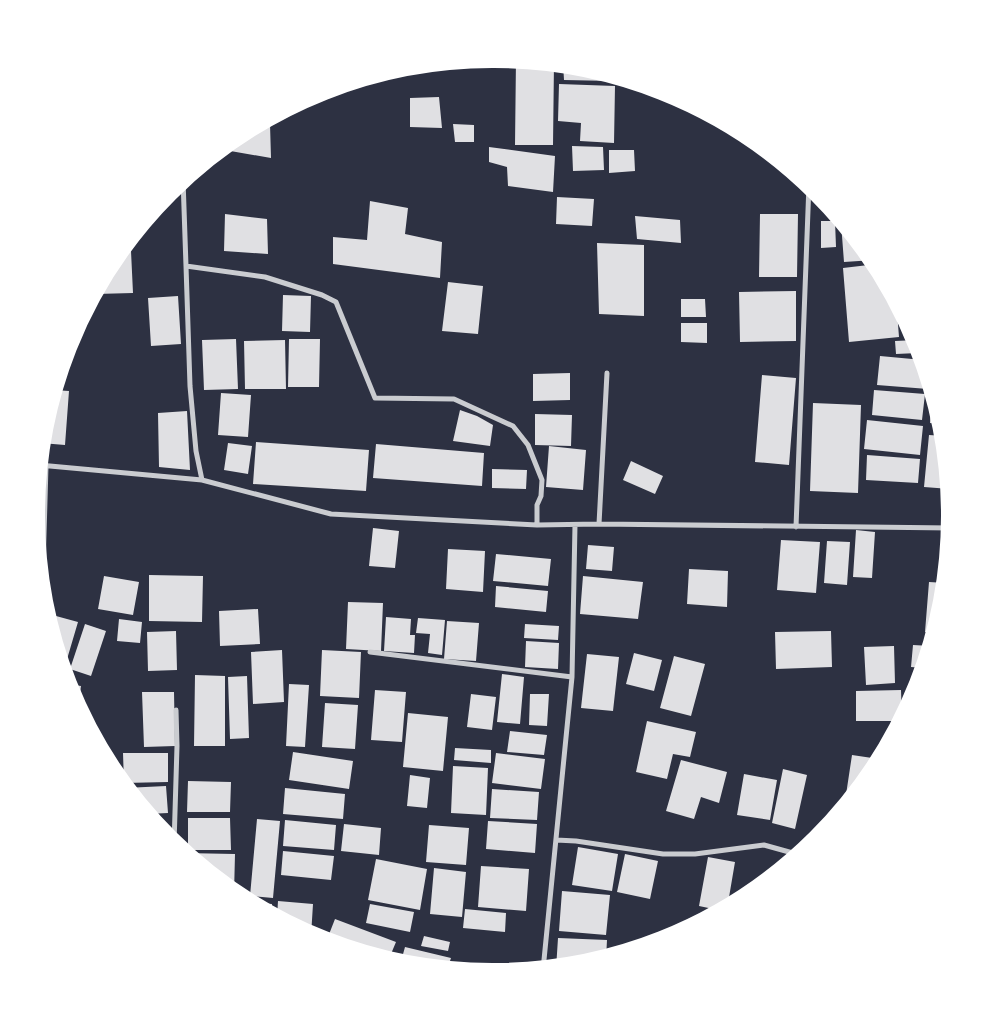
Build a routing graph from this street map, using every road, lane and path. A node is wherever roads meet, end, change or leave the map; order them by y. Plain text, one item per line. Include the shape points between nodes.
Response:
1 (183, 188) edge
2 (809, 194) edge
3 (186, 266) junction
4 (607, 373) dead end
5 (46, 466) joint
6 (202, 480) junction
7 (598, 524) junction
8 (537, 525) junction
9 (575, 525) junction
10 (796, 527) junction
11 (944, 528) edge
12 (44, 550) edge
13 (370, 652) dead end
14 (572, 676) junction
15 (176, 710) dead end
16 (174, 834) edge
17 (556, 840) junction
18 (791, 853) edge
19 (544, 963) edge

1 - 3 street
2 - 10 street
3 - 6 street via 190,386
3 - 8 street via 265,277 336,302 375,398 454,399 513,426 528,445 542,480
4 - 7 street
5 - 6 street
5 - 12 street
6 - 8 street via 331,514
7 - 9 street
7 - 10 street
8 - 9 street
9 - 14 street
10 - 11 street
13 - 14 street
14 - 17 street
15 - 16 street
17 - 18 street via 663,854 695,854 764,845
17 - 19 street

